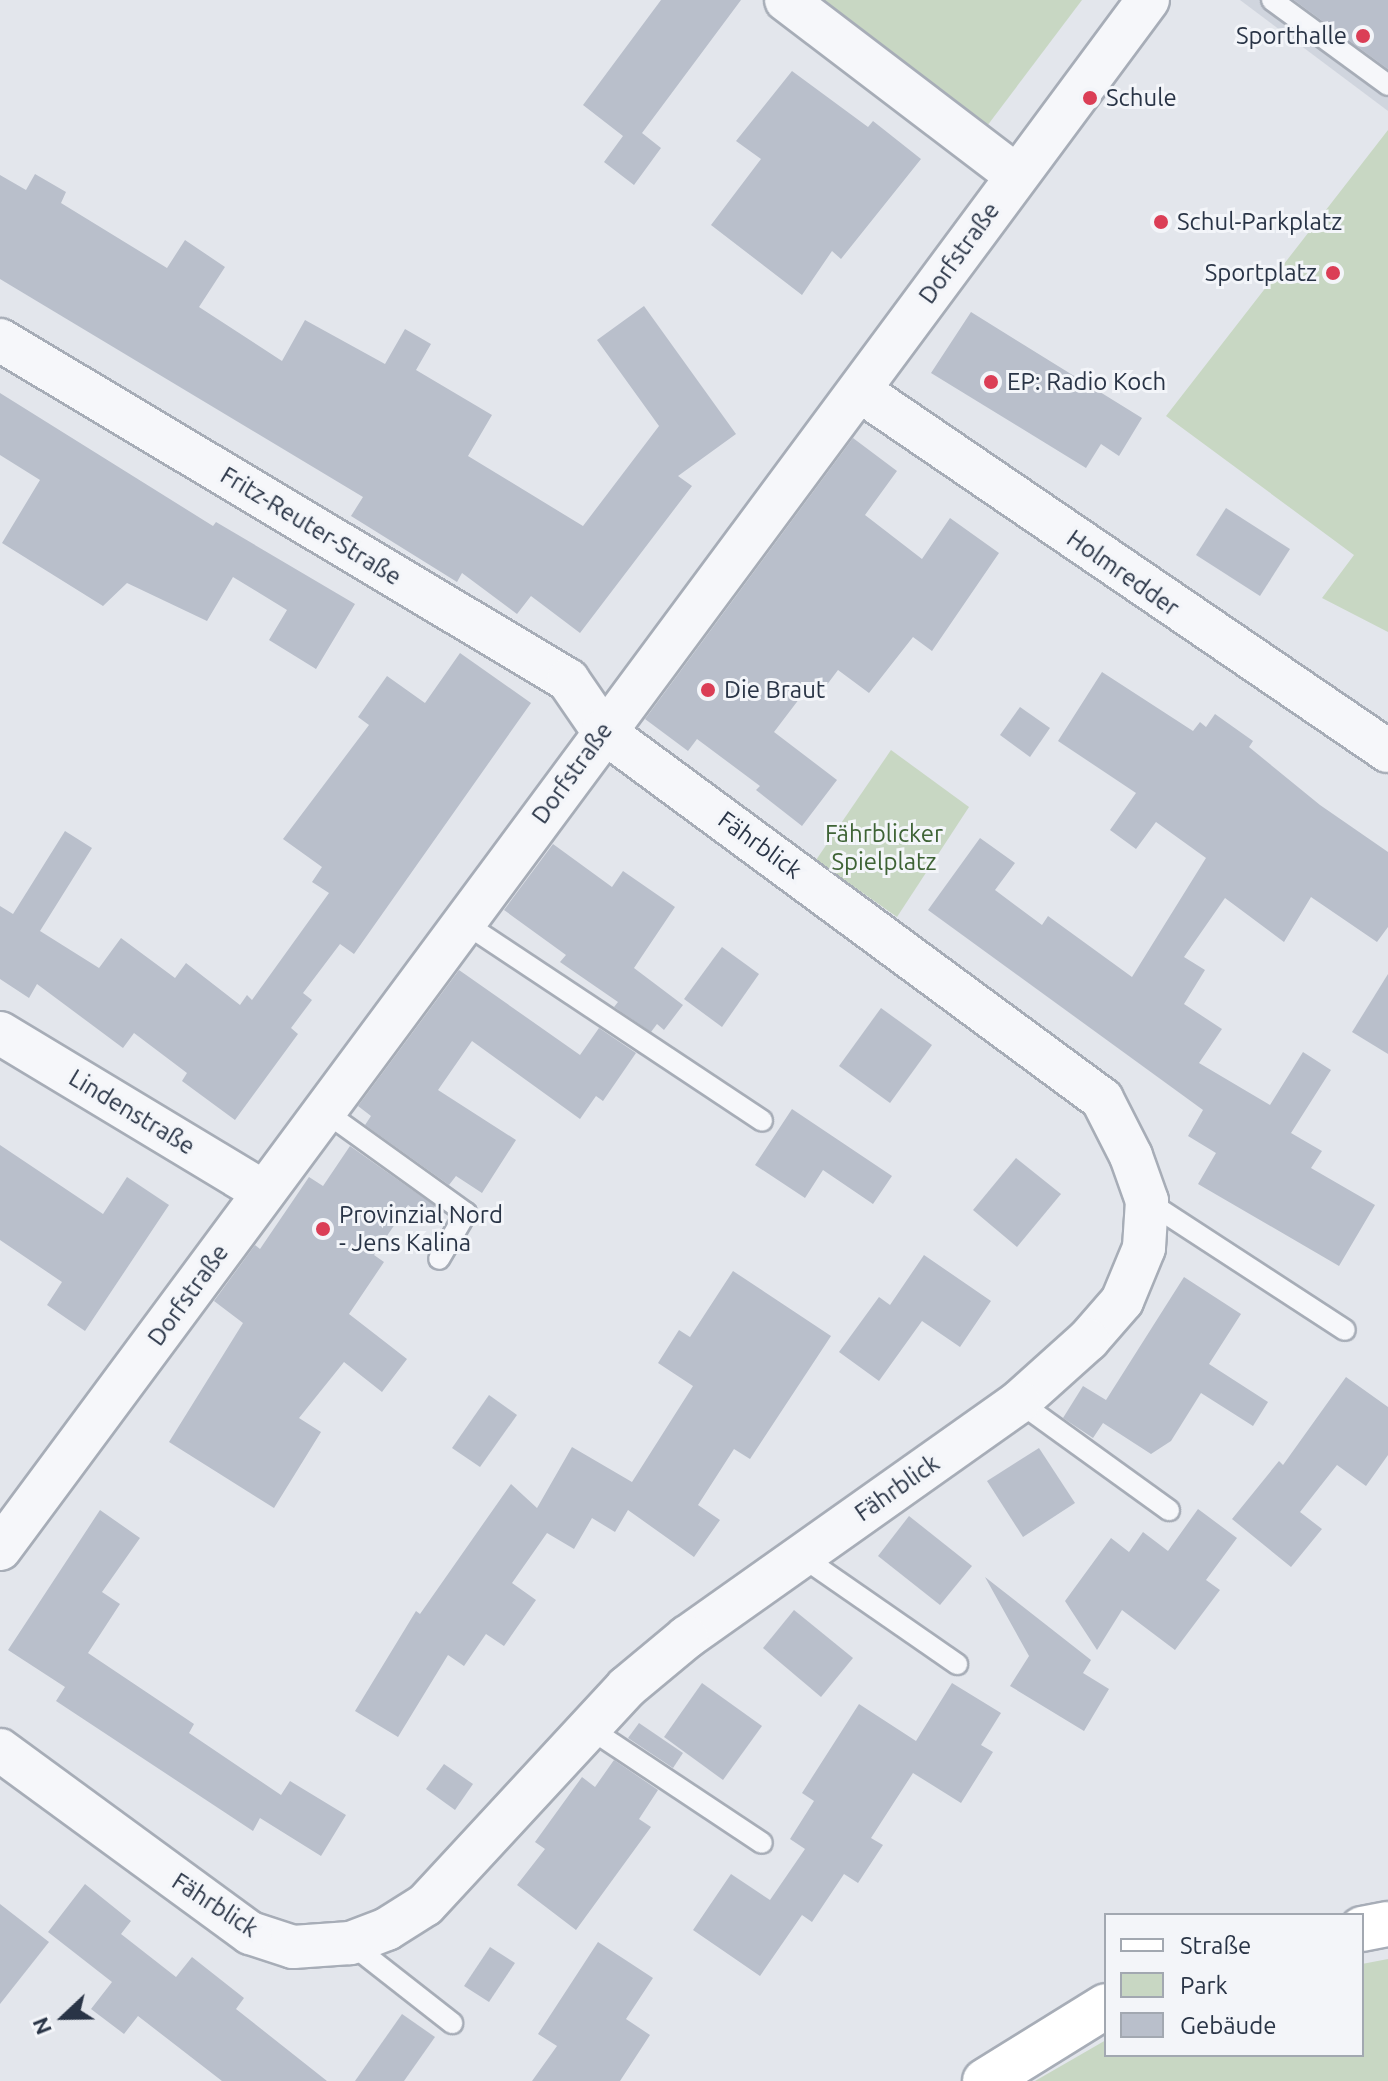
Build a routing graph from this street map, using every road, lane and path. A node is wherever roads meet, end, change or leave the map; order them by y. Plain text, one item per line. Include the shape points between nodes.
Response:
1 (786, 0) edge
2 (1148, 0) edge
3 (1272, 0) edge
4 (1388, 85) edge
5 (1016, 175) junction
6 (0, 340) edge
7 (860, 391) junction
8 (603, 731) junction
9 (1388, 751) edge
10 (463, 922) junction
11 (0, 1033) edge
12 (324, 1111) junction
13 (762, 1121) dead end
14 (264, 1192) junction
15 (1147, 1201) junction
16 (439, 1259) dead end
17 (1345, 1330) dead end
18 (1019, 1402) junction
19 (1169, 1510) dead end
20 (0, 1549) edge
21 (801, 1556) junction
22 (957, 1664) dead end
23 (586, 1726) junction
24 (0, 1750) edge
25 (762, 1843) dead end
26 (1388, 1924) edge
27 (1364, 1929) edge
28 (350, 1943) junction
29 (1104, 2007) edge
30 (452, 2023) dead end
31 (985, 2081) edge

1 - 5 street
2 - 5 street, Dorfstraße
3 - 4 lane
5 - 7 street, Dorfstraße
6 - 8 street, Fritz-Reuter-Straße via 568,680
7 - 8 street, Dorfstraße
7 - 9 street, Holmredder
8 - 10 street, Dorfstraße
8 - 15 street, Fährblick via 1102,1099
10 - 12 street, Dorfstraße
10 - 13 lane
11 - 14 street, Lindenstraße
12 - 14 street, Dorfstraße
12 - 16 lane via 466,1213
14 - 20 street, Dorfstraße
15 - 17 lane
15 - 18 street, Fährblick via 1144,1248 1122,1301
18 - 19 lane
18 - 21 street, Fährblick
21 - 22 lane
21 - 23 street, Fährblick via 687,1637
23 - 25 lane
23 - 28 street, Fährblick via 425,1905 387,1929
24 - 28 street, Fährblick via 250,1933 293,1947
26 - 27 main road
28 - 30 lane
29 - 31 main road

